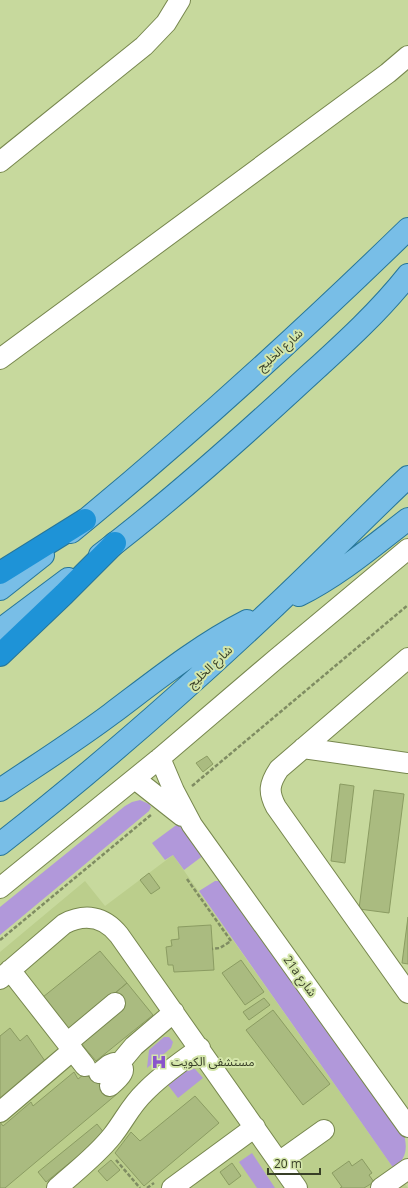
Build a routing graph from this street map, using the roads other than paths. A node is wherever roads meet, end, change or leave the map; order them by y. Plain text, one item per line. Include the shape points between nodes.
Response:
1 (181, 3) edge
2 (408, 56) edge
3 (0, 162) edge
4 (408, 229) edge
5 (408, 275) edge
6 (0, 359) edge
7 (408, 477) edge
8 (408, 519) edge
9 (85, 520) junction
10 (116, 543) junction
11 (408, 549) edge
12 (0, 572) edge
13 (0, 589) edge
14 (274, 607) junction
15 (0, 630) edge
16 (0, 655) edge
17 (408, 658) edge
18 (303, 748) junction
19 (160, 758) junction
20 (408, 763) edge
21 (135, 779) junction
22 (0, 790) edge
23 (192, 826) junction
24 (0, 844) edge
25 (0, 888) edge
26 (5, 974) edge
27 (408, 993) edge
28 (116, 1003) dead end
29 (174, 1012) junction
30 (70, 1047) junction
31 (200, 1048) junction
32 (0, 1112) edge
33 (255, 1127) junction
34 (408, 1127) edge
35 (324, 1130) dead end
36 (279, 1162) junction
37 (408, 1169) edge
38 (67, 1185) edge
39 (172, 1188) edge
40 (297, 1188) edge
41 (380, 1188) edge

1 - 3 street via 144,46
2 - 6 street
4 - 9 main road, شارع الخليج via 230,395
5 - 10 main road via 347,341 253,428
7 - 14 main road, شارع الخليج
8 - 14 main road via 328,578
9 - 12 highway
9 - 13 main road, شارع الخليج
10 - 15 main road
10 - 16 highway
11 - 19 street
14 - 22 main road via 188,656 91,728
14 - 24 main road, شارع الخليج via 119,748
17 - 18 street
18 - 20 street
18 - 27 street via 279,769 273,778 272,798
19 - 21 street
19 - 23 street, 21a شارع
21 - 23 street, 21a شارع
21 - 25 street
23 - 34 street, 21a شارع
26 - 29 street via 64,924 78,918 94,918 114,929
26 - 30 street
28 - 30 street
29 - 30 street via 134,1046 119,1064 123,1073 121,1076 98,1075
29 - 31 street
30 - 32 street
31 - 33 street
31 - 38 street via 144,1092 104,1146
33 - 36 street
33 - 39 street
35 - 36 street
36 - 40 street
37 - 41 street

